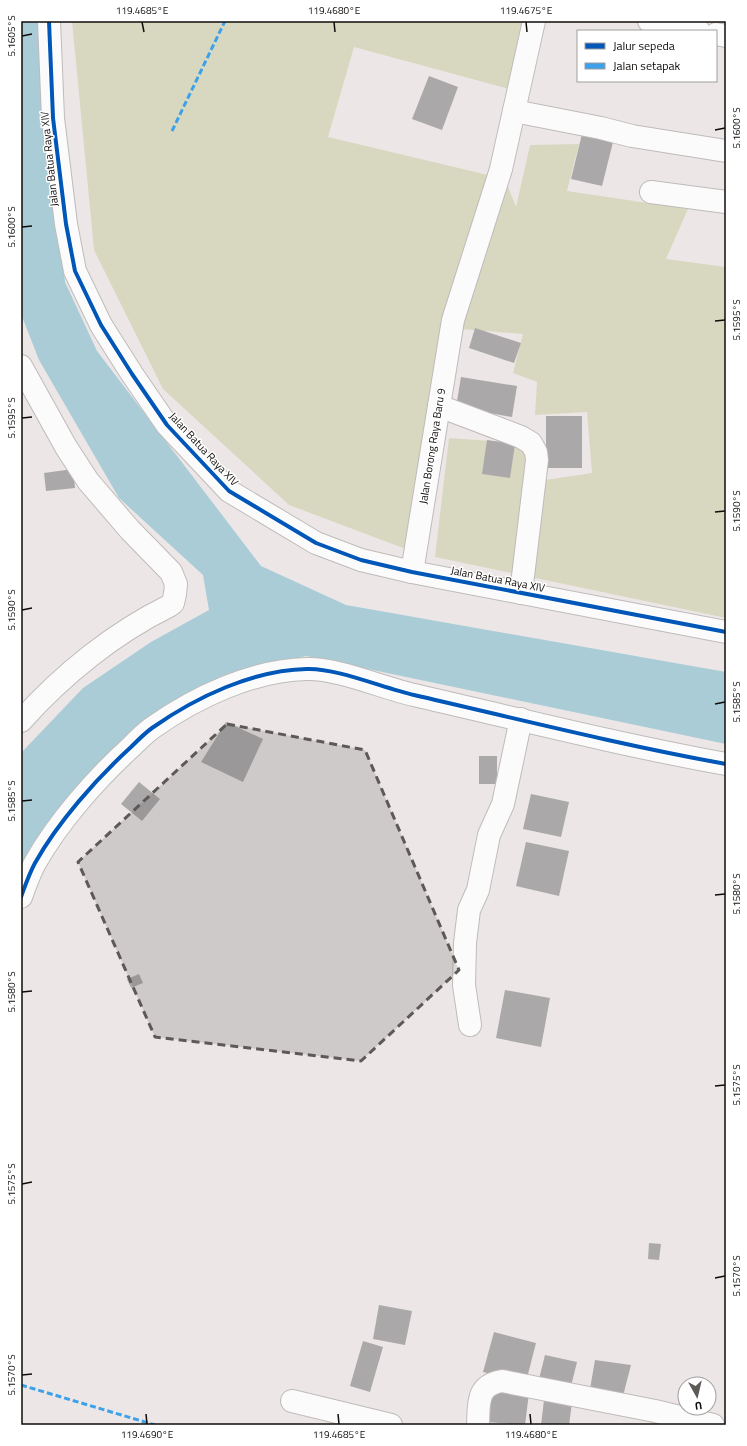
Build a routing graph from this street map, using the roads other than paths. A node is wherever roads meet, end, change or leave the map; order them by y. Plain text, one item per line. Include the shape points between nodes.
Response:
1 (49, 21) edge
2 (534, 21) edge
3 (649, 21) edge
4 (694, 30) edge
5 (514, 110) junction
6 (726, 151) edge
7 (651, 192) dead end
8 (726, 202) edge
9 (21, 366) edge
10 (439, 406) junction
11 (412, 572) junction
12 (521, 593) junction
13 (726, 632) edge
14 (521, 720) junction
15 (21, 721) edge
16 (726, 764) edge
17 (21, 898) edge
18 (470, 1024) dead end
19 (292, 1401) dead end
20 (391, 1425) edge
21 (478, 1425) edge
22 (713, 1425) edge

1 - 11 street, Jalan Batua Raya XIV via 53,118 66,224 75,271 101,325 132,374 167,425 229,491 316,543 361,560
2 - 5 street, Jalan Borong Raya Baru 9
3 - 4 street
5 - 6 street via 632,136
5 - 10 street, Jalan Borong Raya Baru 9 via 501,169 453,320
7 - 8 street
9 - 15 street via 88,481 171,572 176,584 173,603 113,639 42,698
10 - 11 street, Jalan Borong Raya Baru 9
10 - 12 street via 521,437 531,443 536,452 536,481
11 - 12 street, Jalan Batua Raya XIV
12 - 13 street, Jalan Batua Raya XIV
14 - 16 street
14 - 17 street via 310,669 288,670 236,682 151,728 120,756 60,826 34,864
14 - 18 street via 503,804 489,835 478,890 469,910 464,942 464,986
19 - 20 street
21 - 22 street via 480,1397 485,1388 502,1381

